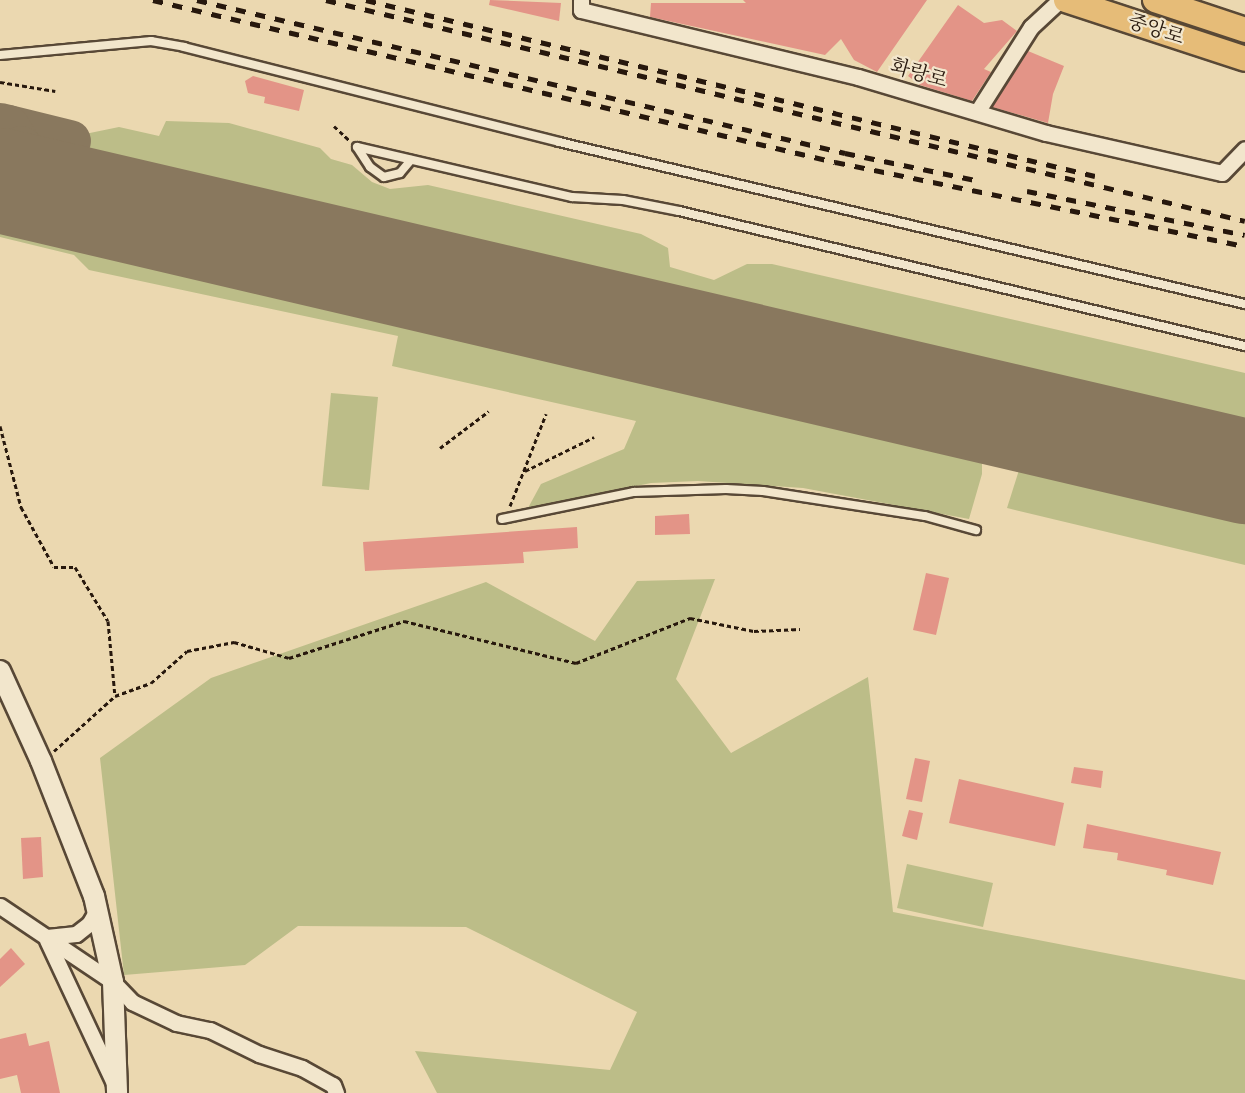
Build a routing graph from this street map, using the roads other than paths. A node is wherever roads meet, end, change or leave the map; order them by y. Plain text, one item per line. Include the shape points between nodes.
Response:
1 (581, 0) edge
2 (1060, 0) edge
3 (1066, 0) edge
4 (1155, 0) edge
5 (1245, 30) edge
6 (2, 55) edge
7 (1245, 59) edge
8 (977, 112) junction
9 (1245, 149) edge
10 (411, 160) junction
11 (1245, 303) edge
12 (1245, 346) edge
13 (503, 519) road end
14 (976, 530) dead end
15 (0, 671) edge
16 (0, 906) edge
17 (98, 910) junction
18 (46, 937) junction
19 (113, 982) junction
20 (117, 1092) edge
21 (336, 1093) edge

1 - 8 street, 화랑로 via 581,9 858,77
2 - 8 street via 1031,27
3 - 7 main road, 중앙로
4 - 5 main road, 중앙로
6 - 11 lane via 150,41 184,47 559,142
8 - 9 street, 화랑로 via 1046,133 1222,173
10 - 10 lane via 357,147 370,167 384,177 400,173
10 - 12 lane via 572,197 623,200 679,211
13 - 14 lane via 634,492 726,489 925,516
15 - 17 street via 41,761
16 - 18 street
17 - 18 street via 76,934
17 - 19 street
18 - 19 street
18 - 20 street via 99,1044
19 - 20 street
19 - 21 street via 132,1002 176,1023 210,1030 259,1054 302,1068 333,1085

